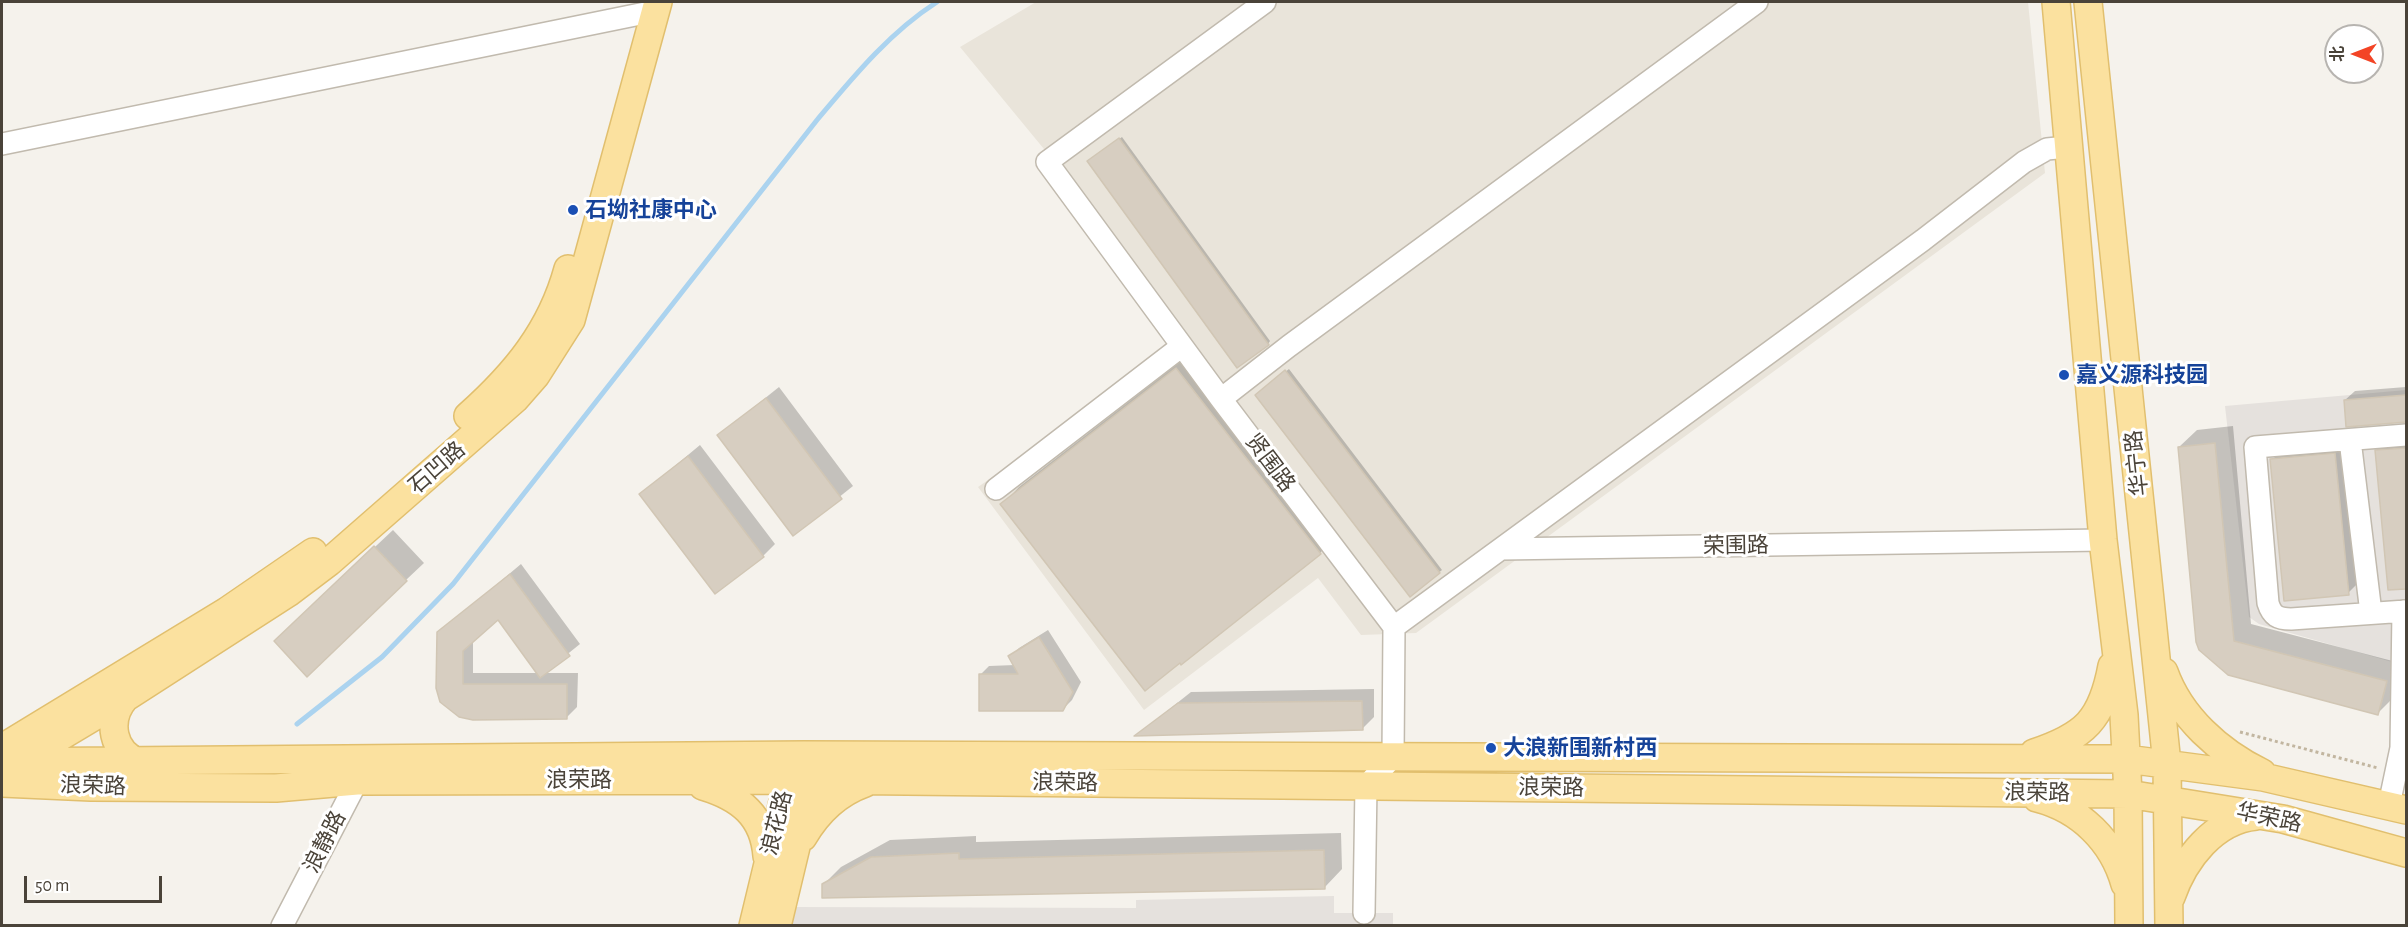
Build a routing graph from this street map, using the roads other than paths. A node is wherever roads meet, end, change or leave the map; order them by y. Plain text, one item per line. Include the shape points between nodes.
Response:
1 (1265, 2) edge
2 (1757, 2) edge
3 (2056, 2) edge
4 (2088, 2) edge
5 (646, 8) edge
6 (2, 144) edge
7 (2067, 147) junction
8 (1182, 346) junction
9 (1221, 399) junction
10 (2406, 435) edge
11 (2350, 440) junction
12 (996, 489) dead end
13 (2103, 540) junction
14 (1501, 549) junction
15 (2405, 611) edge
16 (2371, 613) junction
17 (1394, 627) junction
18 (2155, 647) junction
19 (2115, 650) junction
20 (124, 698) junction
21 (1393, 757) junction
22 (2009, 758) junction
23 (2127, 759) junction
24 (140, 763) junction
25 (2167, 764) junction
26 (4, 766) edge
27 (363, 770) junction
28 (801, 772) junction
29 (2274, 779) junction
30 (685, 781) junction
31 (871, 781) junction
32 (1366, 786) junction
33 (2021, 793) junction
34 (2128, 794) junction
35 (2168, 799) junction
36 (2398, 807) edge
37 (2264, 816) junction
38 (2406, 853) edge
39 (780, 862) junction
40 (2128, 897) junction
41 (1364, 913) dead end
42 (2169, 915) edge
43 (282, 926) edge
44 (753, 926) edge
45 (777, 926) edge
46 (2129, 926) edge

1 - 8 street, 贤围路 via 1047,162
2 - 9 street
3 - 7 main road, 华宁路
4 - 18 main road, 华宁路
5 - 6 street
5 - 20 main road, 石凹路 via 574,309 564,335 536,375 515,399 329,562 288,593
5 - 26 main road, 石凹路 via 563,287 527,357 487,399 326,542
7 - 13 main road, 华宁路
7 - 14 street via 2047,149 2024,162
8 - 9 street, 贤围路
8 - 12 street
9 - 17 street, 贤围路
10 - 11 street
11 - 16 street
11 - 16 street via 2255,447 2268,603 2280,619
13 - 14 street, 荣围路
13 - 19 main road, 华宁路
14 - 17 street
15 - 16 street
15 - 36 street
17 - 21 street
18 - 25 main road, 华宁路
18 - 29 main road via 2188,717 2250,767
19 - 22 main road via 2103,700 2091,723 2047,749
19 - 23 main road, 华宁路
20 - 24 main road via 114,715 115,738 124,753
20 - 26 main road, 石凹路
21 - 22 main road, 浪荣路
21 - 28 main road, 浪荣路
21 - 32 street
22 - 23 main road, 浪荣路
23 - 25 main road, 华荣路
23 - 34 main road, 华宁路
24 - 26 main road, 浪荣路
24 - 27 main road, 浪荣路 via 296,760
25 - 29 main road, 华荣路
25 - 35 main road, 华宁路
26 - 27 main road, 浪荣路 via 191,788 276,788
27 - 28 main road, 浪荣路
27 - 30 main road, 浪荣路
27 - 43 street, 浪静路
28 - 30 main road, 浪荣路
28 - 31 main road, 浪荣路
28 - 39 main road, 浪花路
29 - 36 main road, 华荣路
30 - 39 main road via 733,797 753,814
31 - 32 main road, 浪荣路
31 - 39 main road via 830,801
32 - 33 main road, 浪荣路
32 - 41 street
33 - 34 main road, 浪荣路
33 - 40 main road via 2066,810 2092,827 2118,865
34 - 35 main road, 华荣路
34 - 40 main road, 华宁路
35 - 37 main road, 华荣路
35 - 42 main road, 华宁路
37 - 38 main road, 华荣路
37 - 42 main road via 2234,821 2212,835 2189,862
39 - 44 main road, 浪花路
39 - 45 main road, 浪花路
40 - 46 main road, 华宁路

